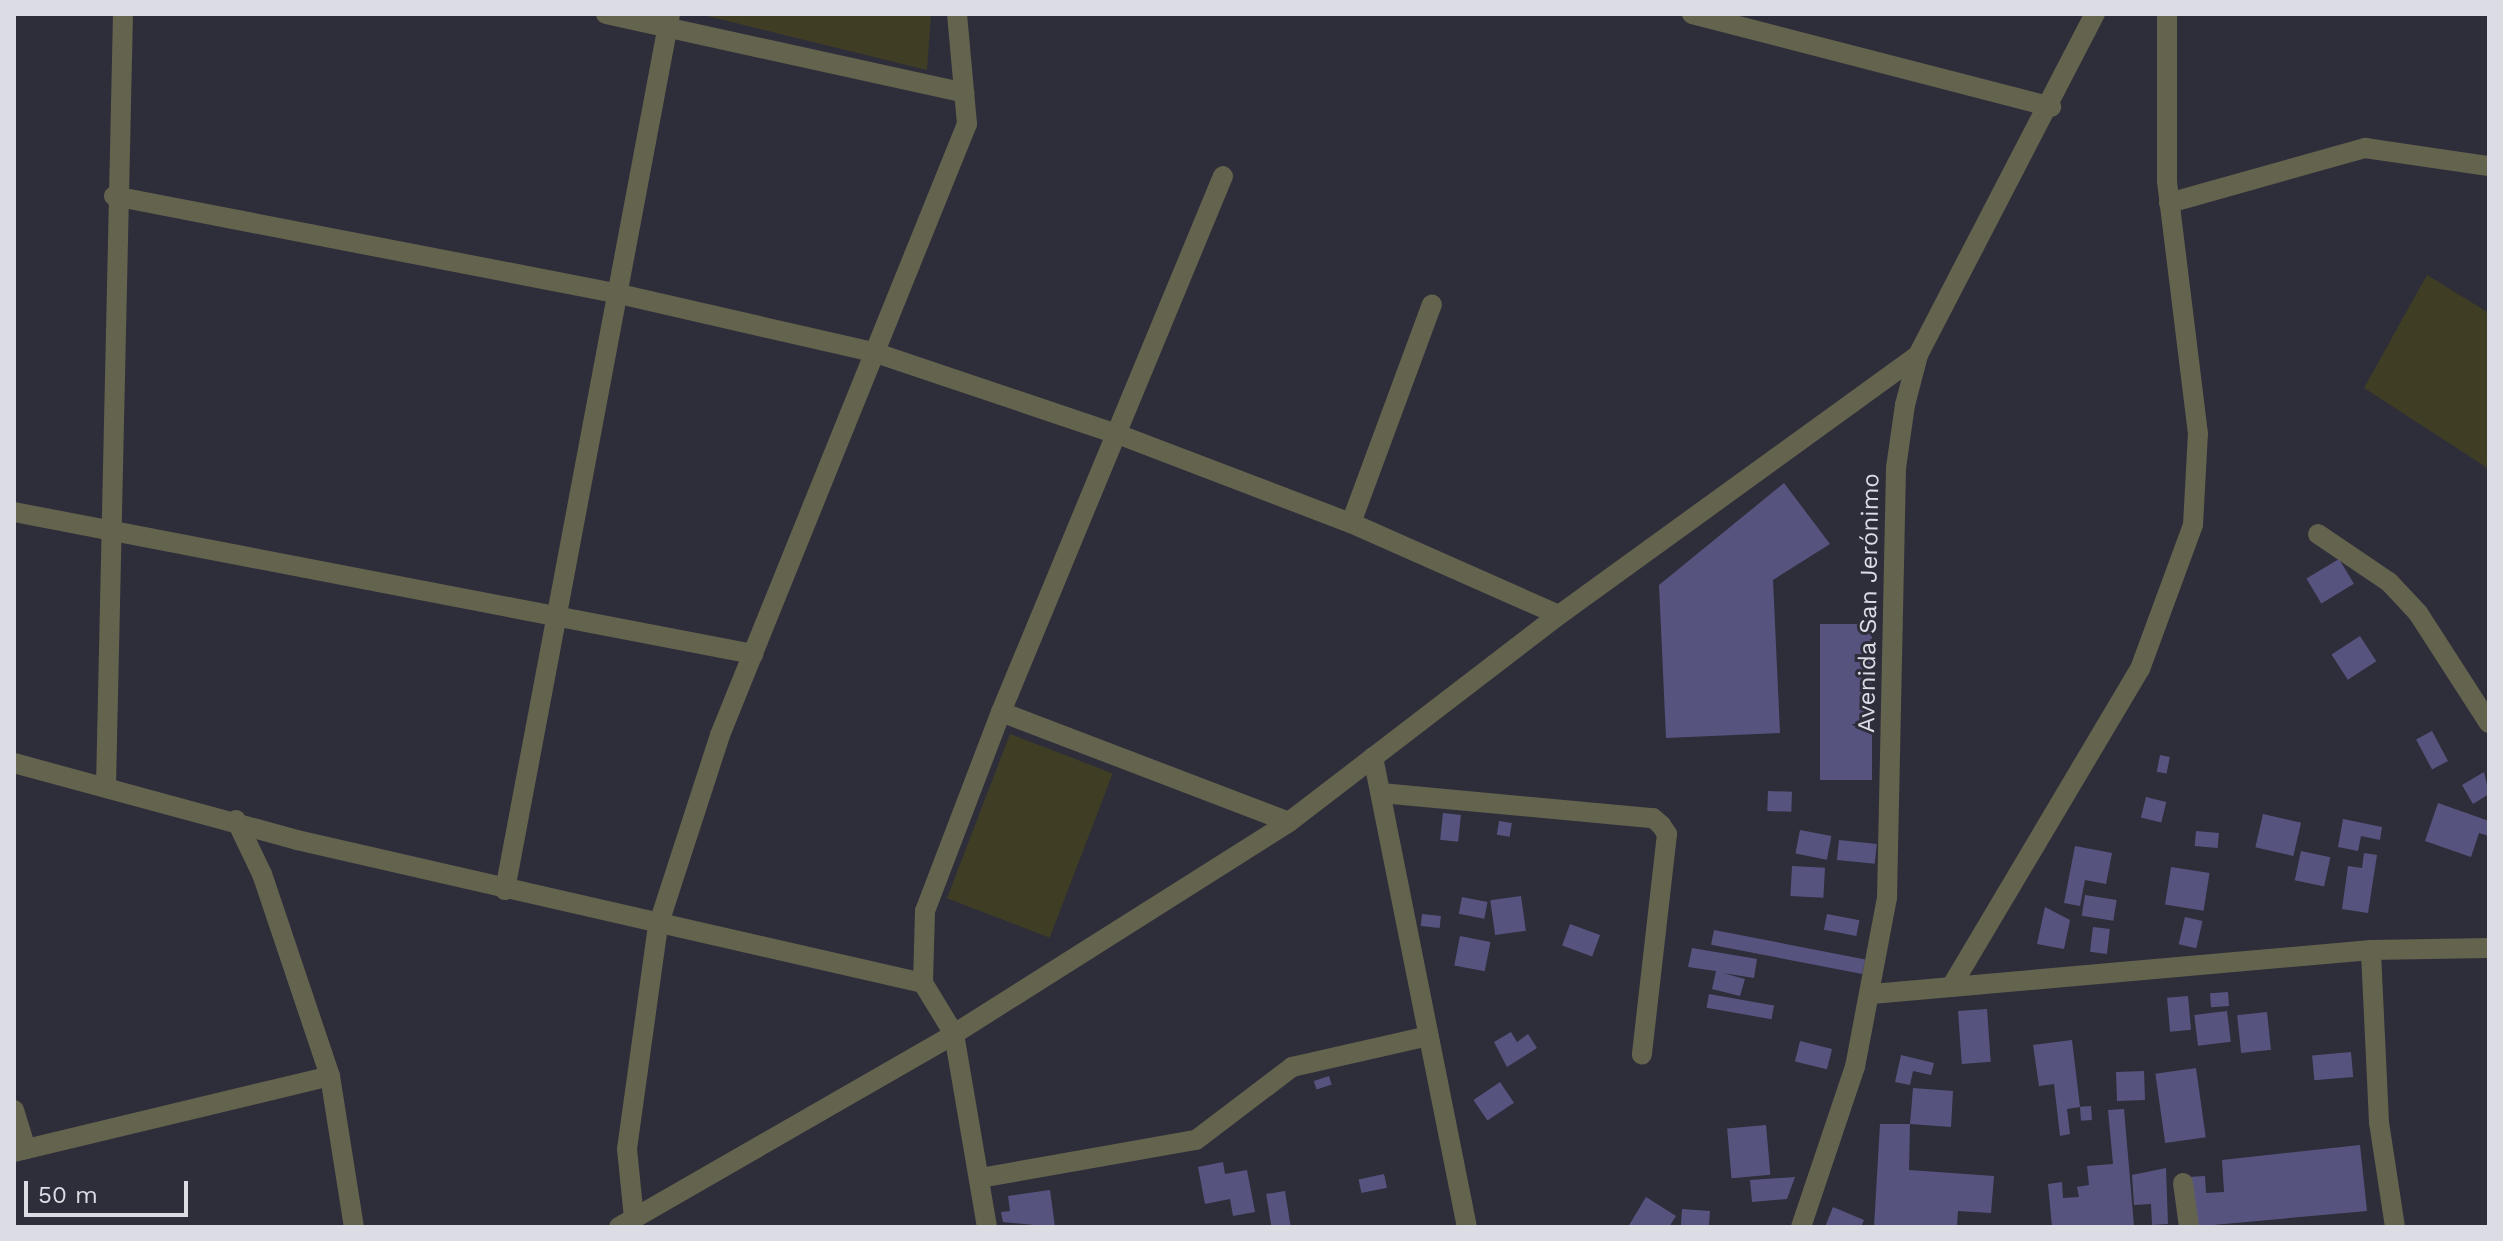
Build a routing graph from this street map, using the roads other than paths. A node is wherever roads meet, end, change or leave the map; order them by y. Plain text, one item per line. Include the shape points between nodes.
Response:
1 (123, 14) edge
2 (606, 14) edge
3 (957, 14) edge
4 (1692, 14) edge
5 (2095, 14) edge
6 (2167, 14) edge
7 (668, 21) edge
8 (964, 93) junction
9 (2051, 107) junction
10 (2489, 166) edge
11 (1223, 176) dead end
12 (114, 196) junction
13 (2169, 203) junction
14 (615, 293) junction
15 (1432, 304) dead end
16 (876, 353) junction
17 (1918, 355) junction
18 (1120, 435) junction
19 (14, 512) edge
20 (1351, 523) junction
21 (110, 530) junction
22 (2318, 534) dead end
23 (1559, 615) junction
24 (553, 617) junction
25 (753, 654) junction
26 (1001, 712) junction
27 (2489, 723) edge
28 (1373, 757) junction
29 (14, 763) edge
30 (106, 786) junction
31 (1381, 793) junction
32 (236, 820) junction
33 (1289, 822) junction
34 (288, 838) junction
35 (262, 874) junction
36 (505, 890) junction
37 (658, 926) junction
38 (2489, 948) edge
39 (2371, 950) junction
40 (923, 983) junction
41 (1951, 987) junction
42 (1872, 994) junction
43 (954, 1034) junction
44 (1429, 1036) junction
45 (1642, 1055) dead end
46 (330, 1076) junction
47 (14, 1110) edge
48 (20, 1150) edge
49 (980, 1178) junction
50 (2183, 1183) dead end
51 (626, 1223) edge
52 (354, 1227) edge
53 (987, 1227) edge
54 (1467, 1227) edge
55 (1801, 1227) edge
56 (2189, 1227) edge
57 (2395, 1227) edge

1 - 12 street
2 - 7 street
3 - 8 street
4 - 9 street
5 - 9 street, Avenida San Jerónimo
6 - 13 street
7 - 8 street
7 - 14 street
8 - 16 street via 961,142
9 - 17 street, Avenida San Jerónimo
10 - 13 street via 2365,148
11 - 18 street
12 - 14 street
12 - 21 street
13 - 41 street via 2198,434 2193,525 2140,669
14 - 16 street
14 - 24 street
15 - 20 street
16 - 18 street
16 - 25 street
17 - 23 street
17 - 42 street, Avenida San Jerónimo via 1896,468 1887,898
18 - 20 street
18 - 26 street
19 - 21 street
20 - 23 street
21 - 24 street
21 - 30 street
22 - 27 street via 2389,582 2418,613
23 - 28 street
24 - 25 street
24 - 36 street
25 - 37 street
26 - 33 street
26 - 40 street via 925,911
28 - 31 street
28 - 33 street
29 - 30 street
30 - 32 street
31 - 44 street
31 - 45 street via 1653,818 1661,825 1667,834
32 - 34 street
32 - 35 street
33 - 43 street
34 - 35 street via 262,855
34 - 36 street
35 - 46 street
36 - 37 street
37 - 40 street
37 - 51 street via 627,1149
38 - 39 street
39 - 41 street
39 - 57 street via 2379,1122
40 - 43 street
41 - 42 street
42 - 55 street, Avenida San Jerónimo via 1855,1067
43 - 49 street
43 - 51 street
44 - 49 street via 1292,1067 1196,1140
44 - 54 street
46 - 48 street
46 - 52 street
47 - 48 street
49 - 53 street
50 - 56 street

